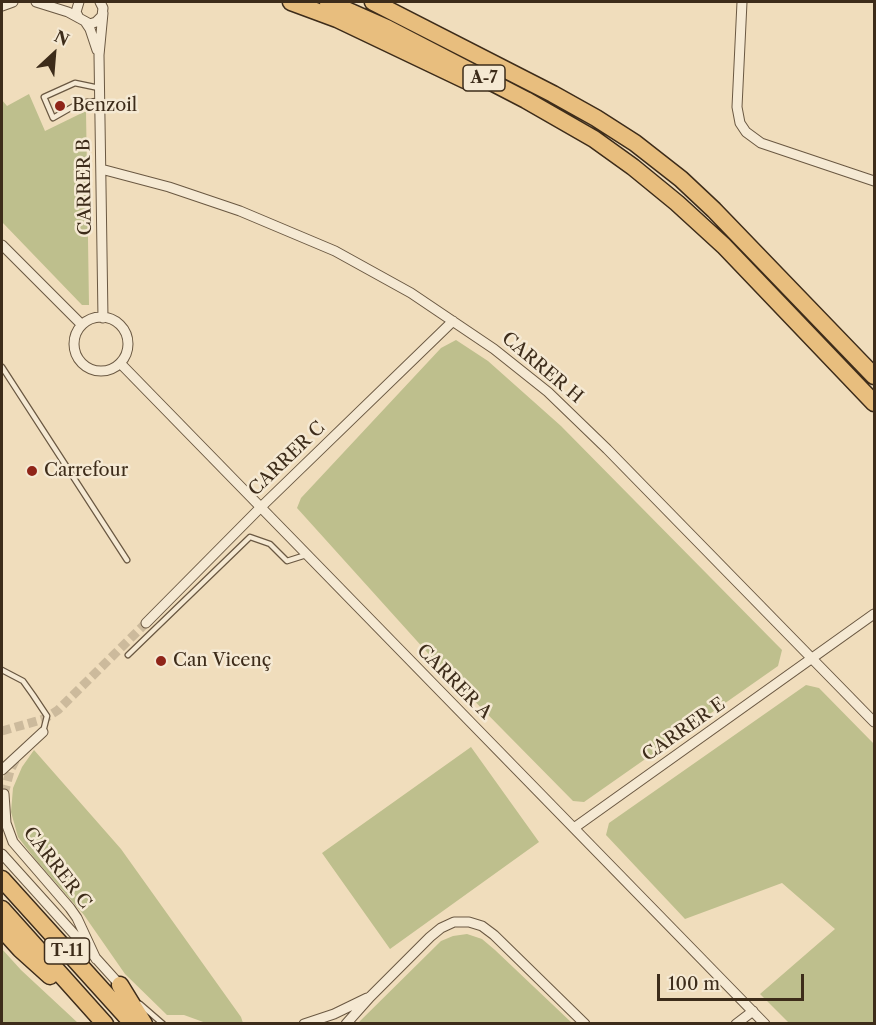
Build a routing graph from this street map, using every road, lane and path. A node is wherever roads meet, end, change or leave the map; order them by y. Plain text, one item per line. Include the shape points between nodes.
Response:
1 (14, 2) edge
2 (36, 2) edge
3 (79, 2) edge
4 (100, 2) edge
5 (291, 2) edge
6 (328, 2) edge
7 (373, 2) edge
8 (399, 2) edge
9 (742, 2) edge
10 (2, 6) edge
11 (103, 13) junction
12 (82, 20) junction
13 (99, 55) junction
14 (99, 88) junction
15 (100, 101) junction
16 (596, 118) junction
17 (633, 167) junction
18 (101, 169) junction
19 (874, 180) edge
20 (2, 245) edge
21 (103, 318) junction
22 (453, 321) junction
23 (82, 326) junction
24 (120, 363) junction
25 (2, 367) edge
26 (874, 376) edge
27 (874, 403) edge
28 (260, 508) junction
29 (306, 555) junction
30 (127, 560) dead end
31 (874, 614) edge
32 (146, 623) tunnel mouth
33 (128, 655) dead end
34 (812, 658) junction
35 (2, 670) edge
36 (874, 722) edge
37 (43, 732) joint
38 (2, 770) edge
39 (4, 794) dead end
40 (574, 828) junction
41 (2, 854) edge
42 (2, 879) edge
43 (2, 909) edge
44 (2, 928) edge
45 (96, 959) junction
46 (120, 985) junction
47 (370, 997) junction
48 (753, 1011) junction
49 (98, 1023) edge
50 (105, 1023) edge
51 (133, 1023) edge
52 (144, 1023) edge
53 (163, 1023) edge
54 (304, 1023) edge
55 (346, 1023) edge
56 (585, 1023) edge
57 (736, 1023) edge
58 (765, 1023) edge

1 - 10 street
2 - 12 street
3 - 12 street via 76,12
4 - 11 street, CARRER B
5 - 17 highway via 496,94 611,160
6 - 17 highway, A-7 via 526,100 594,139
7 - 16 highway, A-7
8 - 16 highway via 555,86 586,105
9 - 19 street via 737,107 746,132 761,143
11 - 12 street via 96,22
11 - 13 street, CARRER B
12 - 13 street, CARRER B via 90,29
13 - 14 street, CARRER B
14 - 15 street, CARRER B
14 - 15 lane via 75,83 44,97 53,118 74,106
15 - 18 street, CARRER B
16 - 26 highway, A-7 via 681,179
17 - 27 highway, A-7 via 724,246
18 - 21 street, CARRER B
18 - 22 street, CARRER H via 240,211 335,251
20 - 23 street
21 - 23 street
21 - 24 street via 117,323 126,333 128,349
22 - 28 street, CARRER C
22 - 34 street, CARRER H via 548,392
23 - 24 street via 74,346 84,365 102,371
24 - 28 street, CARRER A
25 - 30 lane
28 - 29 street, CARRER A
28 - 32 street, CARRER C
29 - 33 lane via 287,561 270,544 250,537
29 - 40 street, CARRER A
31 - 34 street, CARRER E
34 - 36 street, CARRER H
34 - 40 street, CARRER E
35 - 37 lane via 23,681 47,716
37 - 38 street
39 - 45 street, CARRER C via 6,824 13,842 70,908
40 - 48 street, CARRER A
41 - 45 street
42 - 51 highway, T-11
43 - 50 highway, T-11
44 - 49 highway
45 - 46 street
46 - 52 highway
46 - 53 lane
47 - 54 street
47 - 55 street
47 - 56 street via 441,928 454,922 469,922 494,935
48 - 57 street
48 - 58 street, CARRER A

